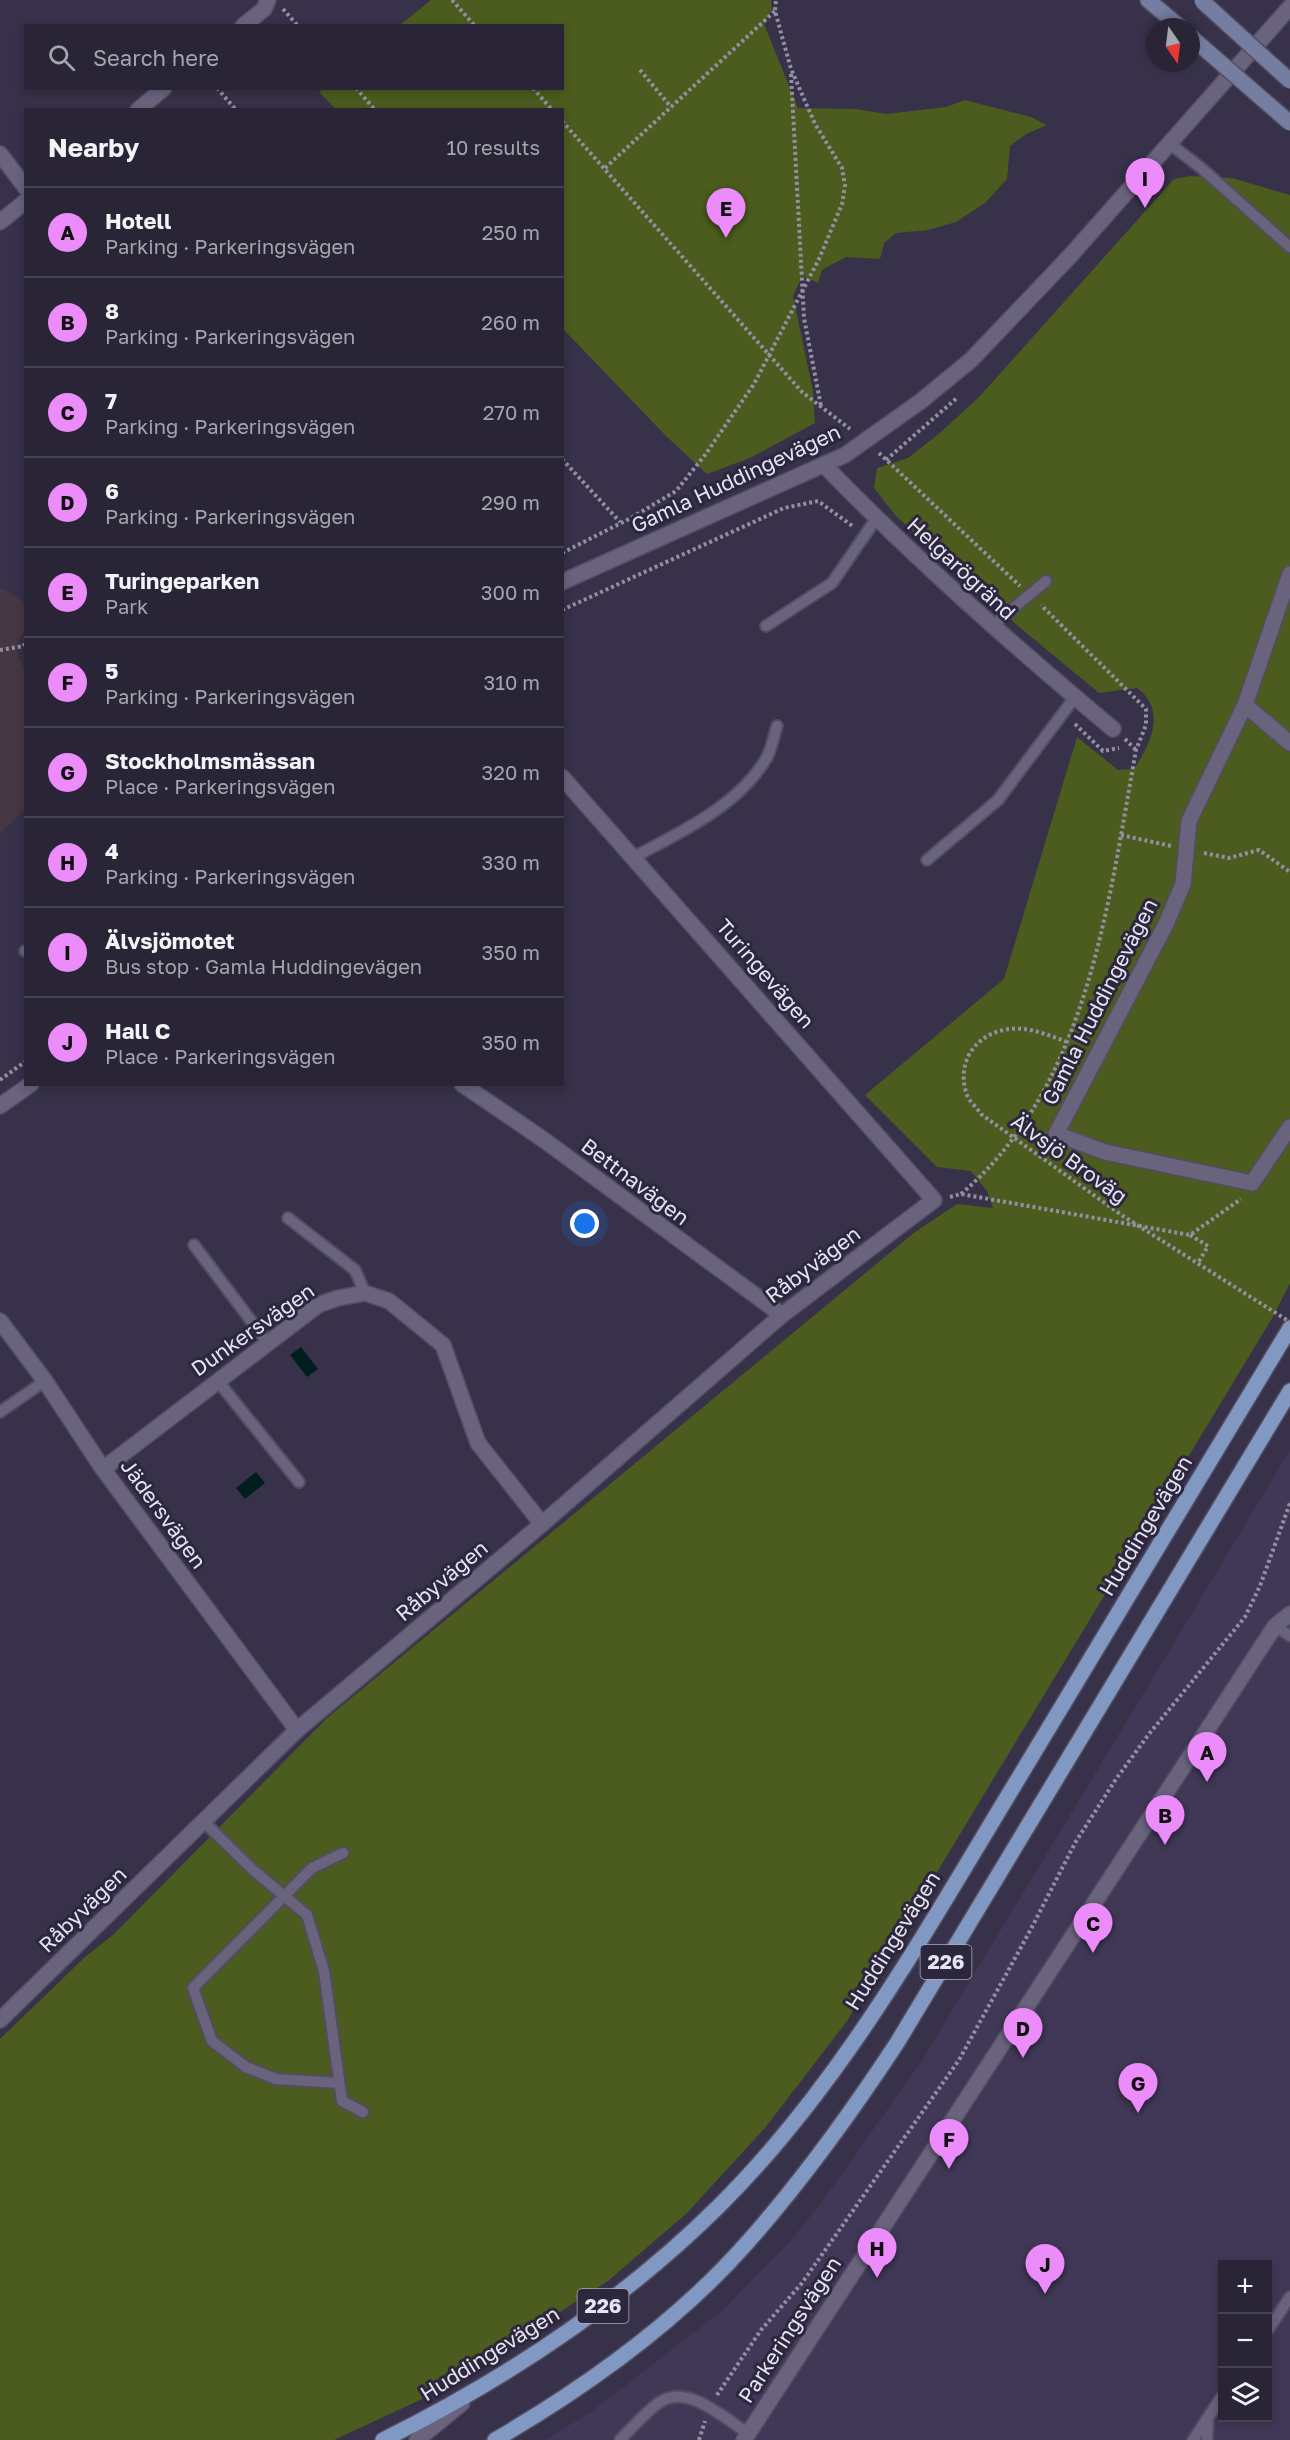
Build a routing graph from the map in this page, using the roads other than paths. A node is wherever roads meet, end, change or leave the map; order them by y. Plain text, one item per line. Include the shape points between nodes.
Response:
1 (1148, 0) edge
2 (1202, 0) edge
3 (274, 3) edge
4 (1290, 7) edge
5 (1169, 18) edge
6 (245, 24) edge
7 (1200, 45) edge
8 (1290, 81) edge
9 (162, 90) edge
10 (140, 108) edge
11 (1290, 123) edge
12 (1170, 144) junction
13 (0, 154) edge
14 (24, 185) edge
15 (24, 203) edge
16 (0, 222) edge
17 (1290, 247) edge
18 (824, 465) junction
19 (876, 519) junction
20 (1290, 574) edge
21 (564, 581) edge
22 (1046, 581) dead end
23 (766, 626) dead end
24 (991, 627) junction
25 (1075, 697) junction
26 (1245, 705) junction
27 (777, 726) dead end
28 (1113, 729) dead end
29 (1290, 743) edge
30 (564, 779) edge
31 (634, 857) junction
32 (927, 860) dead end
33 (28, 1086) edge
34 (465, 1086) edge
35 (0, 1106) edge
36 (1290, 1127) edge
37 (934, 1200) joint
38 (288, 1218) dead end
39 (194, 1245) dead end
40 (365, 1293) junction
41 (782, 1315) junction
42 (0, 1321) edge
43 (1290, 1328) edge
44 (267, 1342) junction
45 (217, 1380) junction
46 (45, 1381) junction
47 (1290, 1391) edge
48 (0, 1412) edge
49 (103, 1469) junction
50 (299, 1482) dead end
51 (542, 1524) junction
52 (1290, 1614) edge
53 (1275, 1626) junction
54 (1290, 1636) edge
55 (297, 1730) junction
56 (204, 1822) junction
57 (344, 1853) dead end
58 (286, 1896) junction
59 (0, 2020) edge
60 (339, 2083) junction
61 (363, 2112) dead end
62 (1290, 2297) edge
63 (1272, 2324) edge
64 (473, 2393) junction
65 (1218, 2402) edge
66 (1208, 2418) junction
67 (746, 2436) edge
68 (383, 2440) edge
69 (417, 2440) edge
70 (495, 2440) edge
71 (620, 2440) edge
72 (1193, 2440) edge
73 (1207, 2440) edge

1 - 5 main road
2 - 8 main road, bridge
3 - 6 street
4 - 12 street, Gamla Huddingevägen
7 - 11 main road, bridge
9 - 10 street
12 - 17 lane
12 - 18 street, Gamla Huddingevägen via 971,360 866,441
13 - 14 street
15 - 16 street
18 - 19 street, Helgarögränd
18 - 21 street, Gamla Huddingevägen
19 - 23 lane via 832,583
19 - 24 street, Helgarögränd
20 - 26 street, Gamla Huddingevägen
22 - 24 lane
24 - 25 street, Helgarögränd
25 - 28 street, Helgarögränd
25 - 32 lane via 998,800
26 - 29 street
26 - 36 street, Gamla Huddingevägen via 1190,821 1183,884 1166,924 1056,1134 1105,1152 1252,1183
27 - 31 lane via 767,756 706,819
30 - 31 street, Turingevägen
31 - 37 street, Turingevägen
33 - 35 street
34 - 41 street, Bettnavägen
37 - 41 street, Råbyvägen
38 - 40 lane via 355,1270
39 - 44 lane
40 - 44 street, Dunkersvägen via 318,1305
40 - 51 street via 389,1301 444,1345 477,1443
41 - 51 street, Råbyvägen
42 - 46 street, Jädersvägen
43 - 64 main road, Huddingevägen / 226 via 937,1914 826,2081 770,2151 670,2252 552,2344
44 - 45 street, Dunkersvägen
45 - 49 street, Dunkersvägen
45 - 50 lane
46 - 48 lane
46 - 49 street, Jädersvägen
47 - 70 main road, 226 via 897,2043 797,2183 745,2245 649,2335 593,2377
49 - 55 street, Jädersvägen
51 - 55 street, Råbyvägen
52 - 53 street, Parkeringsvägen
53 - 54 lane
53 - 67 street, Parkeringsvägen
55 - 56 street, Råbyvägen
56 - 58 lane
56 - 59 street, Råbyvägen
57 - 58 lane via 312,1868
58 - 60 lane via 307,1915 324,1971
58 - 60 lane via 193,1988 212,2041 246,2067 276,2079
60 - 61 lane via 342,2101
62 - 63 lane
64 - 68 main road, Huddingevägen / 226
64 - 69 street
65 - 66 lane
66 - 72 lane
66 - 73 lane
67 - 71 lane via 690,2398 675,2396 659,2402

